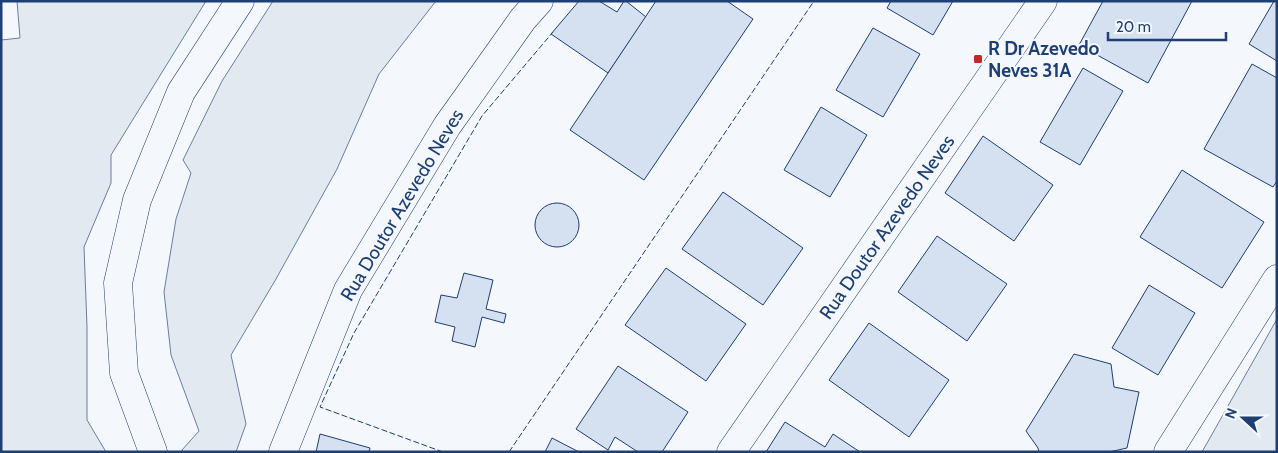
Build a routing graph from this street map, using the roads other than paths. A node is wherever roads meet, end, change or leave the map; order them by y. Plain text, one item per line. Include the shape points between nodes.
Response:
1 (240, 1) edge
2 (539, 1) edge
3 (1043, 1) edge
4 (1277, 279) edge
5 (153, 452) edge
6 (283, 452) edge
7 (731, 452) edge
8 (1168, 452) edge

1 - 5 street via 181,92 136,200 118,283 124,373
2 - 6 street, Rua Doutor Azevedo Neves via 447,126 348,290
3 - 7 street, Rua Doutor Azevedo Neves
4 - 8 street

